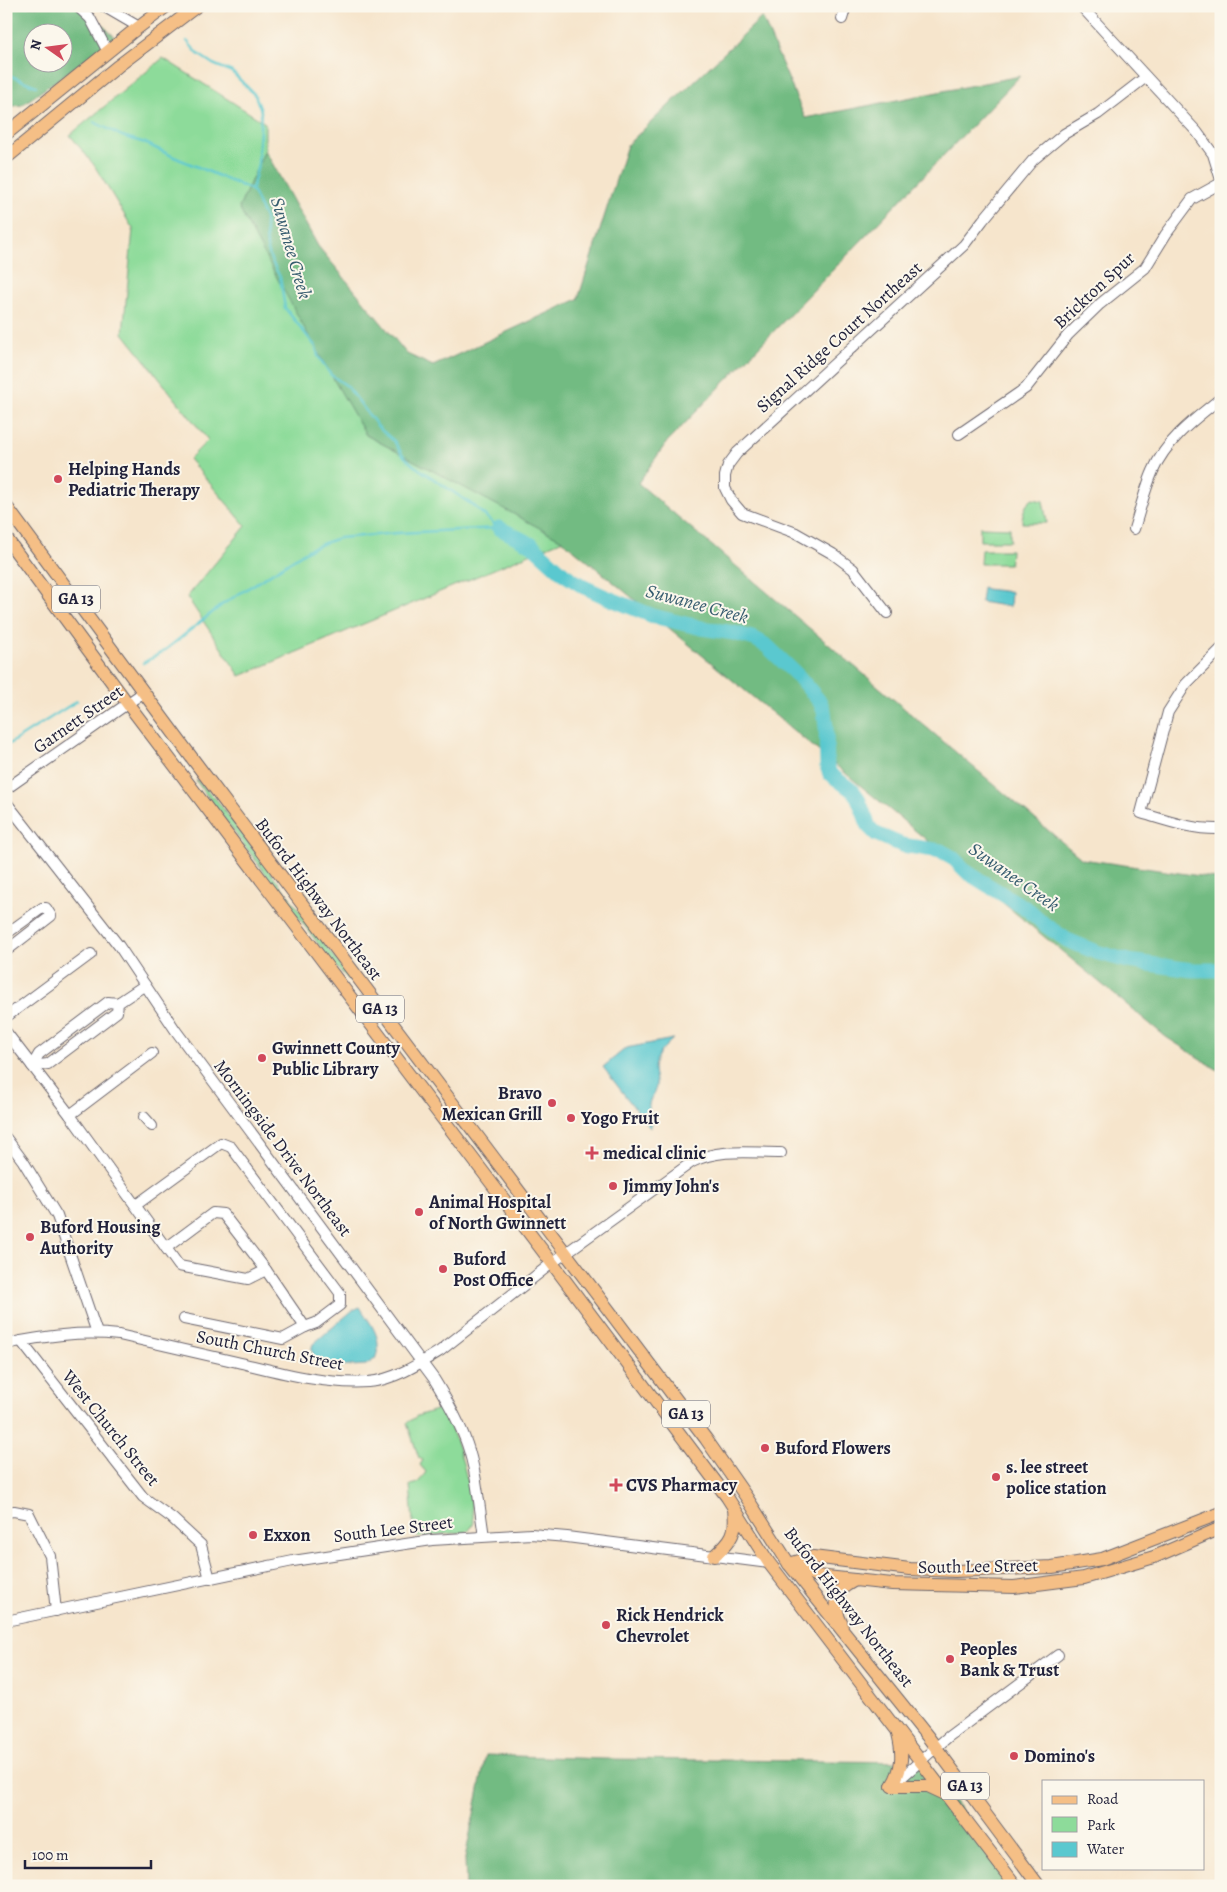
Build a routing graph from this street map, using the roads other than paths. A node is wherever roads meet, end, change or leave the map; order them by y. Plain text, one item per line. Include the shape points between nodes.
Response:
1 (78, 6) edge
2 (103, 6) edge
3 (168, 6) edge
4 (197, 6) edge
5 (846, 6) edge
6 (1081, 6) edge
7 (842, 19) dead end
8 (139, 27) junction
9 (108, 52) junction
10 (1146, 77) junction
11 (6, 134) edge
12 (6, 158) edge
13 (1221, 182) edge
14 (1221, 398) edge
15 (959, 434) dead end
16 (6, 506) edge
17 (1134, 529) dead end
18 (6, 538) edge
19 (887, 613) dead end
20 (1221, 649) edge
21 (144, 692) junction
22 (128, 704) junction
23 (6, 789) edge
24 (6, 802) edge
25 (1221, 829) edge
26 (7, 934) edge
27 (16, 944) junction
28 (6, 951) edge
29 (91, 954) dead end
30 (145, 985) junction
31 (118, 1003) junction
32 (6, 1016) edge
33 (74, 1027) junction
34 (6, 1032) edge
35 (84, 1037) junction
36 (152, 1053) dead end
37 (32, 1066) junction
38 (70, 1115) junction
39 (144, 1117) dead end
40 (152, 1126) dead end
41 (6, 1138) edge
42 (781, 1153) dead end
43 (136, 1205) junction
44 (166, 1248) junction
45 (566, 1255) junction
46 (552, 1263) junction
47 (266, 1270) junction
48 (184, 1319) dead end
49 (305, 1327) junction
50 (97, 1332) junction
51 (21, 1341) junction
52 (6, 1344) edge
53 (423, 1362) junction
54 (734, 1509) junction
55 (6, 1512) edge
56 (1221, 1513) edge
57 (1221, 1528) edge
58 (484, 1536) junction
59 (714, 1556) junction
60 (769, 1563) junction
61 (789, 1564) junction
62 (210, 1580) junction
63 (855, 1580) junction
64 (56, 1611) junction
65 (6, 1622) edge
66 (851, 1641) junction
67 (1058, 1655) dead end
68 (897, 1730) junction
69 (936, 1748) junction
70 (921, 1761) junction
71 (892, 1786) junction
72 (948, 1795) junction
73 (1016, 1886) edge
74 (1040, 1886) edge

1 - 9 street via 90,18
2 - 8 street
3 - 8 main road
4 - 12 main road
5 - 7 street
6 - 10 street
8 - 9 main road
9 - 11 main road
10 - 13 street via 1213,154
10 - 19 street, Signal Ridge Court Northeast via 1098,114 1064,134 1033,160 964,245 737,453 728,465 724,476 725,488 742,513 796,533 833,554 853,569
13 - 15 street, Brickton Spur via 1192,199 1146,268 1068,334 1026,388
14 - 17 street via 1190,423 1153,469
16 - 21 main road, Buford Highway Northeast / GA 13
18 - 22 main road, Buford Highway Northeast / GA 13
20 - 25 street via 1186,684 1168,712 1141,813 1184,826
21 - 22 street, Garnett Street
21 - 45 main road, Buford Highway Northeast / GA 13
22 - 23 street, Garnett Street
22 - 46 main road, Buford Highway Northeast / GA 13
24 - 30 street, Morningside Drive Northeast via 119,946
26 - 27 street
26 - 27 street via 42,908 49,911 51,916
27 - 28 street
29 - 32 street
30 - 31 street
30 - 53 street, Morningside Drive Northeast
31 - 33 street via 108,1002
31 - 35 street via 117,1012
33 - 35 street
33 - 37 street via 38,1054
34 - 37 street
35 - 37 street via 48,1064
36 - 38 street
37 - 38 street
38 - 43 street
39 - 40 street
41 - 50 street via 57,1216
42 - 45 street, South Church Street via 704,1156
43 - 44 street
43 - 49 street via 221,1143 231,1147 340,1293 340,1305
44 - 47 street via 179,1266 248,1279
44 - 47 street via 213,1213 223,1214
45 - 46 street, South Church Street
45 - 61 main road, Buford Highway Northeast / GA 13 via 708,1441
46 - 53 street, South Church Street
46 - 54 main road, Buford Highway Northeast / GA 13
47 - 49 street
48 - 49 street via 283,1339
50 - 51 street, South Church Street via 56,1334
50 - 53 street, South Church Street via 274,1371 342,1381 369,1382 394,1376
51 - 52 street, South Church Street
51 - 62 street, West Church Street via 142,1497 172,1518 201,1546
53 - 58 street, Morningside Drive Northeast via 454,1412 468,1446
54 - 59 main road via 734,1534
54 - 60 main road, GA 13
55 - 64 street via 29,1514 50,1556
56 - 61 main road, South Lee Street via 1102,1559 1052,1567 919,1570 813,1557
57 - 63 main road, South Lee Street via 1154,1557 1084,1578 1014,1587
58 - 59 street, South Lee Street via 531,1534 566,1537
58 - 62 street, South Lee Street via 424,1540 341,1552
59 - 60 street, South Lee Street
60 - 61 main road, South Lee Street
60 - 68 main road, GA 13
61 - 63 main road, South Lee Street via 817,1576
61 - 66 main road, Buford Highway Northeast / GA 13
62 - 64 street, South Lee Street
63 - 66 main road via 840,1590 837,1601 838,1618
64 - 65 street, South Lee Street
66 - 69 main road, Buford Highway Northeast / GA 13
67 - 69 street
68 - 70 main road, GA 13
68 - 71 main road via 902,1748 901,1765
69 - 70 street
69 - 74 main road, Buford Highway Northeast / GA 13
70 - 71 street
70 - 72 main road, GA 13
71 - 72 main road via 928,1786
72 - 73 main road, GA 13

